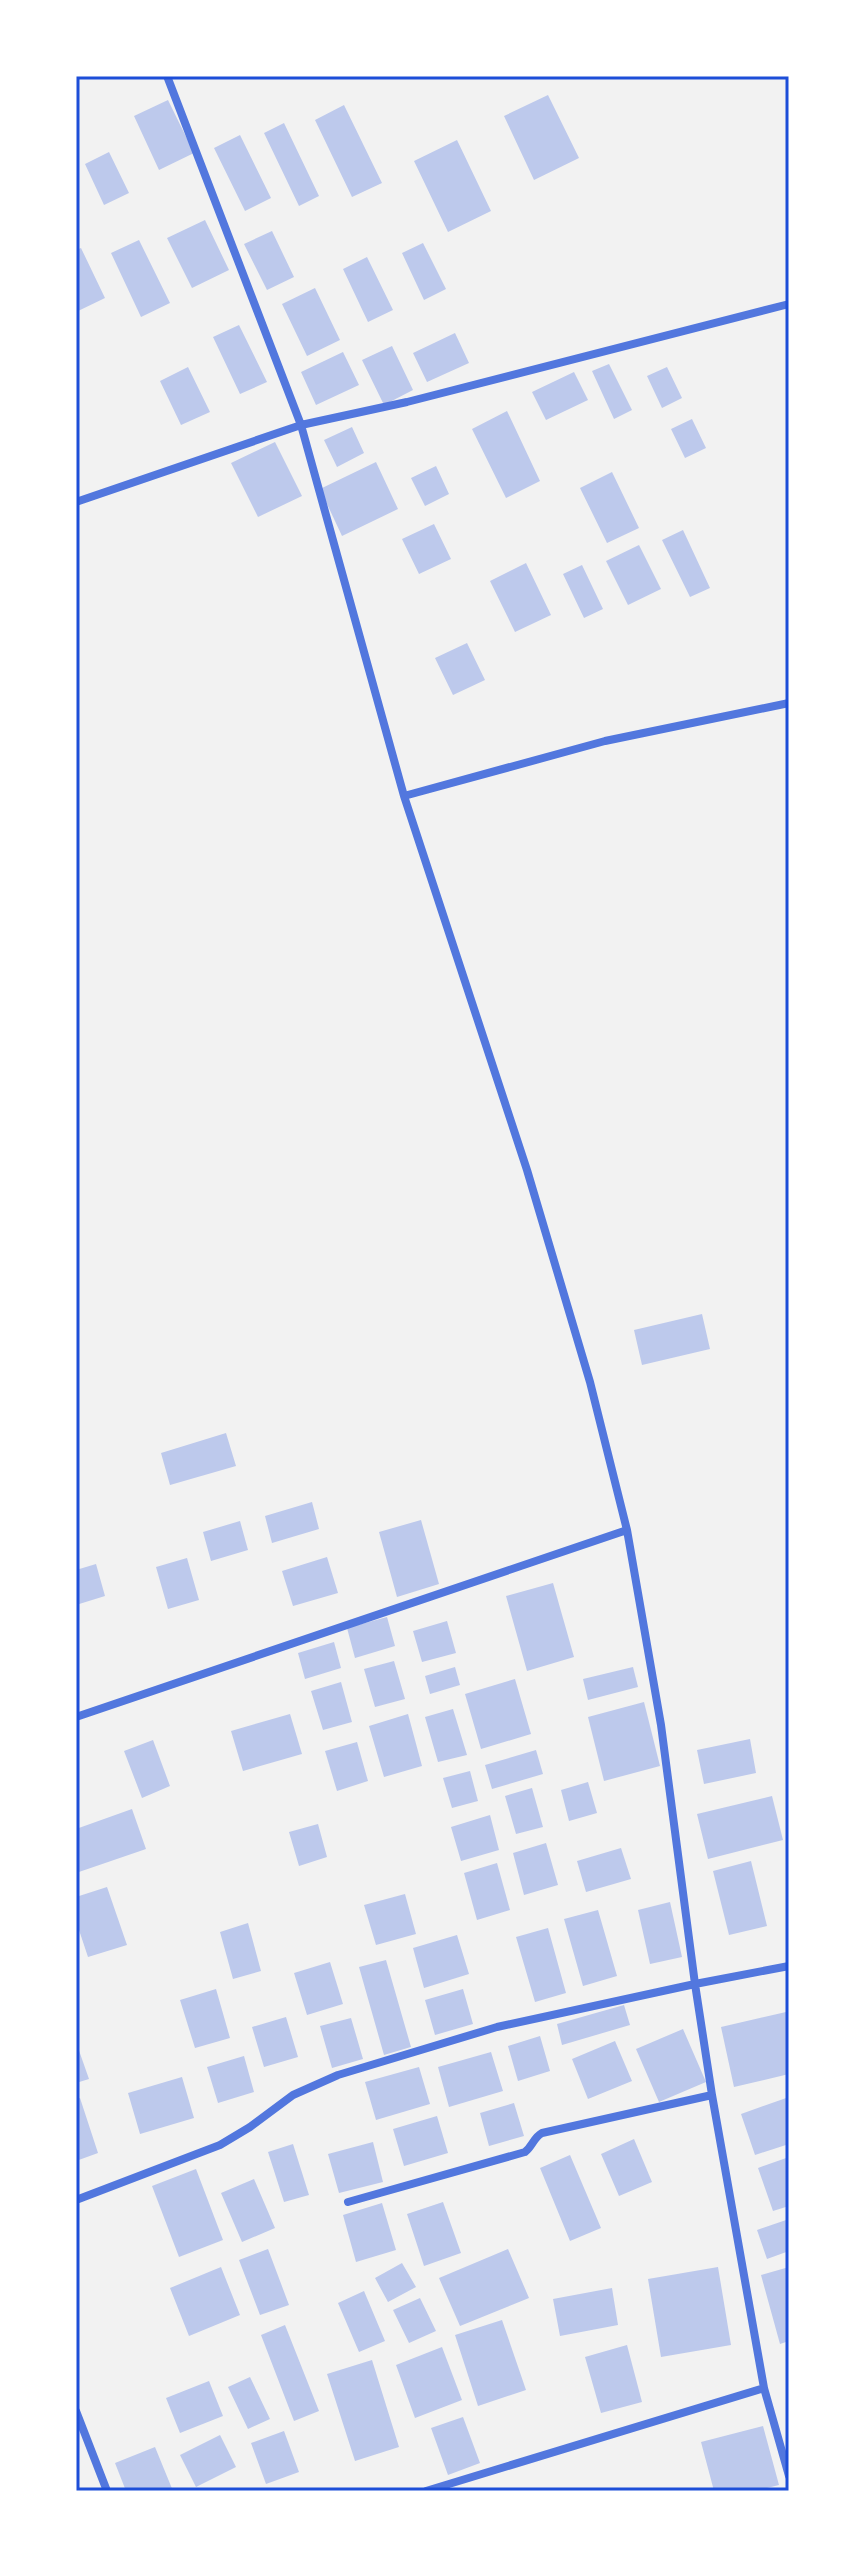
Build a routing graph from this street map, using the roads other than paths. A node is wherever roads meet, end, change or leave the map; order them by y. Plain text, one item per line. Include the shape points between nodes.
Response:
1 (167, 76) edge
2 (789, 304) edge
3 (301, 425) junction
4 (76, 502) edge
5 (789, 703) edge
6 (404, 796) junction
7 (627, 1530) junction
8 (76, 1717) edge
9 (789, 1966) edge
10 (695, 1984) junction
11 (712, 2095) junction
12 (76, 2200) edge
13 (348, 2202) dead end
14 (764, 2388) junction
15 (76, 2411) edge
16 (789, 2476) edge
17 (107, 2491) edge
18 (426, 2491) edge

1 - 3 street
2 - 3 street
3 - 4 street
3 - 6 street
5 - 6 street via 605,741
6 - 7 street via 527,1170
7 - 8 street
7 - 10 street via 661,1725
9 - 10 street
10 - 11 street
10 - 12 street via 497,2027 338,2075 293,2095 220,2145
11 - 13 street via 542,2133 525,2152
11 - 14 street
14 - 16 street
14 - 18 street
15 - 17 street

